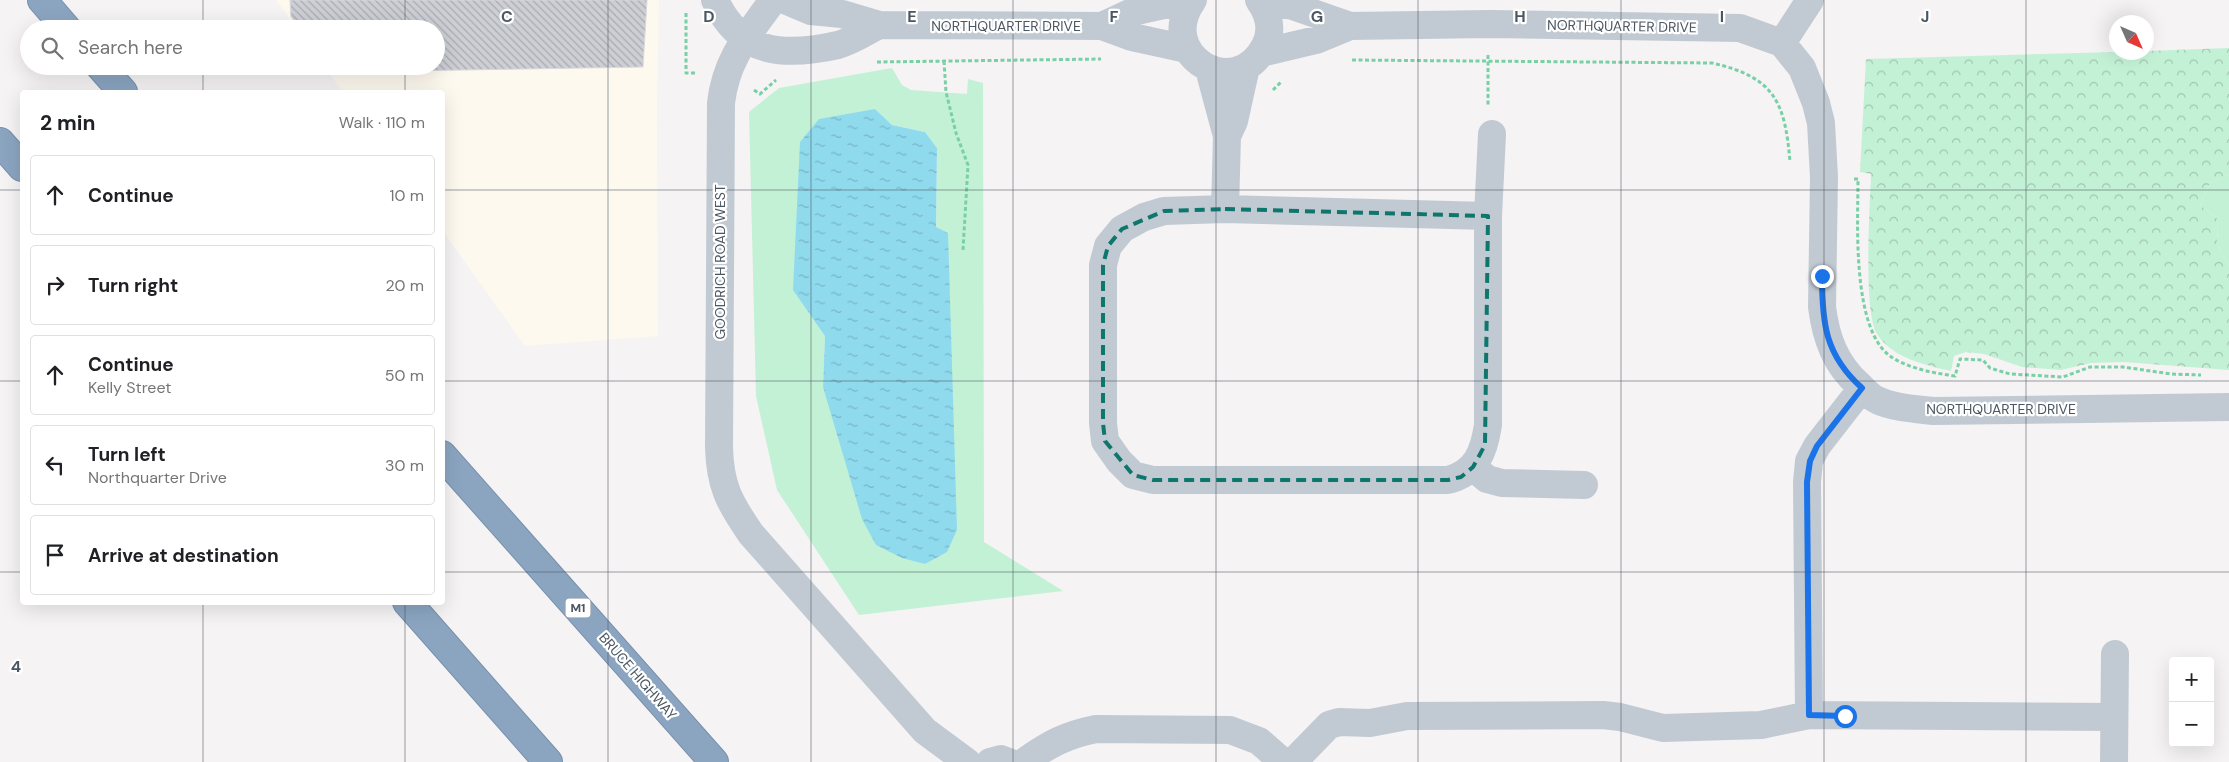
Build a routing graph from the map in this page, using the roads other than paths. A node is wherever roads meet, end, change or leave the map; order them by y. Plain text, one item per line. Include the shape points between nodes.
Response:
1 (42, 0) edge
2 (715, 0) edge
3 (773, 0) edge
4 (785, 0) edge
5 (1186, 0) edge
6 (1193, 0) edge
7 (1260, 0) edge
8 (1810, 0) edge
9 (59, 20) edge
10 (879, 25) junction
11 (1102, 26) junction
12 (1350, 26) junction
13 (746, 38) junction
14 (1782, 43) junction
15 (1187, 49) junction
16 (1254, 60) junction
17 (1209, 69) junction
18 (108, 75) edge
19 (121, 90) edge
20 (1492, 134) road end
21 (1227, 136) junction
22 (0, 142) edge
23 (20, 165) edge
24 (1225, 209) junction
25 (1488, 216) junction
26 (1862, 388) junction
27 (2229, 406) edge
28 (445, 458) edge
29 (1473, 467) junction
30 (1584, 485) dead end
31 (410, 605) edge
32 (2115, 654) dead end
33 (1809, 715) junction
34 (2114, 717) junction
35 (548, 762) edge
36 (714, 762) edge
37 (967, 762) edge
38 (990, 762) edge
39 (1009, 762) edge
40 (1024, 762) edge
41 (1283, 762) edge
42 (1293, 762) edge
43 (2114, 762) edge

1 - 9 highway
2 - 13 street via 726,21
3 - 13 street, GOODRICH ROAD WEST
4 - 10 street, NORTHQUARTER DRIVE via 811,11 842,14
5 - 11 street, NORTHQUARTER DRIVE via 1132,12
6 - 15 street via 1182,23
7 - 12 street, NORTHQUARTER DRIVE via 1293,6
7 - 16 street via 1270,27 1268,41
8 - 14 street
10 - 11 street, NORTHQUARTER DRIVE
10 - 13 street, NORTHQUARTER DRIVE via 839,44 787,51 766,50
11 - 15 street, NORTHQUARTER DRIVE via 1132,37
12 - 14 street, NORTHQUARTER DRIVE via 1490,24 1740,28
12 - 16 street, NORTHQUARTER DRIVE
13 - 37 street, GOODRICH ROAD WEST via 729,66 721,103 719,447 725,492 751,534 924,731
14 - 26 street, NORTHQUARTER DRIVE via 1802,68 1821,123 1824,323 1838,363
15 - 17 street
16 - 17 street, NORTHQUARTER DRIVE via 1234,72
16 - 21 street
17 - 21 street
18 - 19 highway
20 - 25 street
21 - 24 street
22 - 23 highway
24 - 25 street
24 - 29 street via 1164,211 1144,216 1122,229 1108,246 1103,265 1103,423 1105,441 1119,461 1133,475 1153,480 1448,480 1461,477
25 - 29 street via 1488,425 1485,445
26 - 27 street, NORTHQUARTER DRIVE via 1876,399 1894,405 1934,411
26 - 33 street via 1817,446 1810,461 1807,482
28 - 36 highway, BRUCE HIGHWAY / M1
29 - 30 street via 1487,479 1502,483
31 - 35 highway
32 - 34 street
33 - 34 street
33 - 42 street via 1761,726 1663,728 1603,715 1407,716 1370,723 1338,722 1329,725
34 - 43 street
38 - 39 street via 1001,759
40 - 41 street via 1055,741 1075,733 1105,729 1230,730 1258,741

